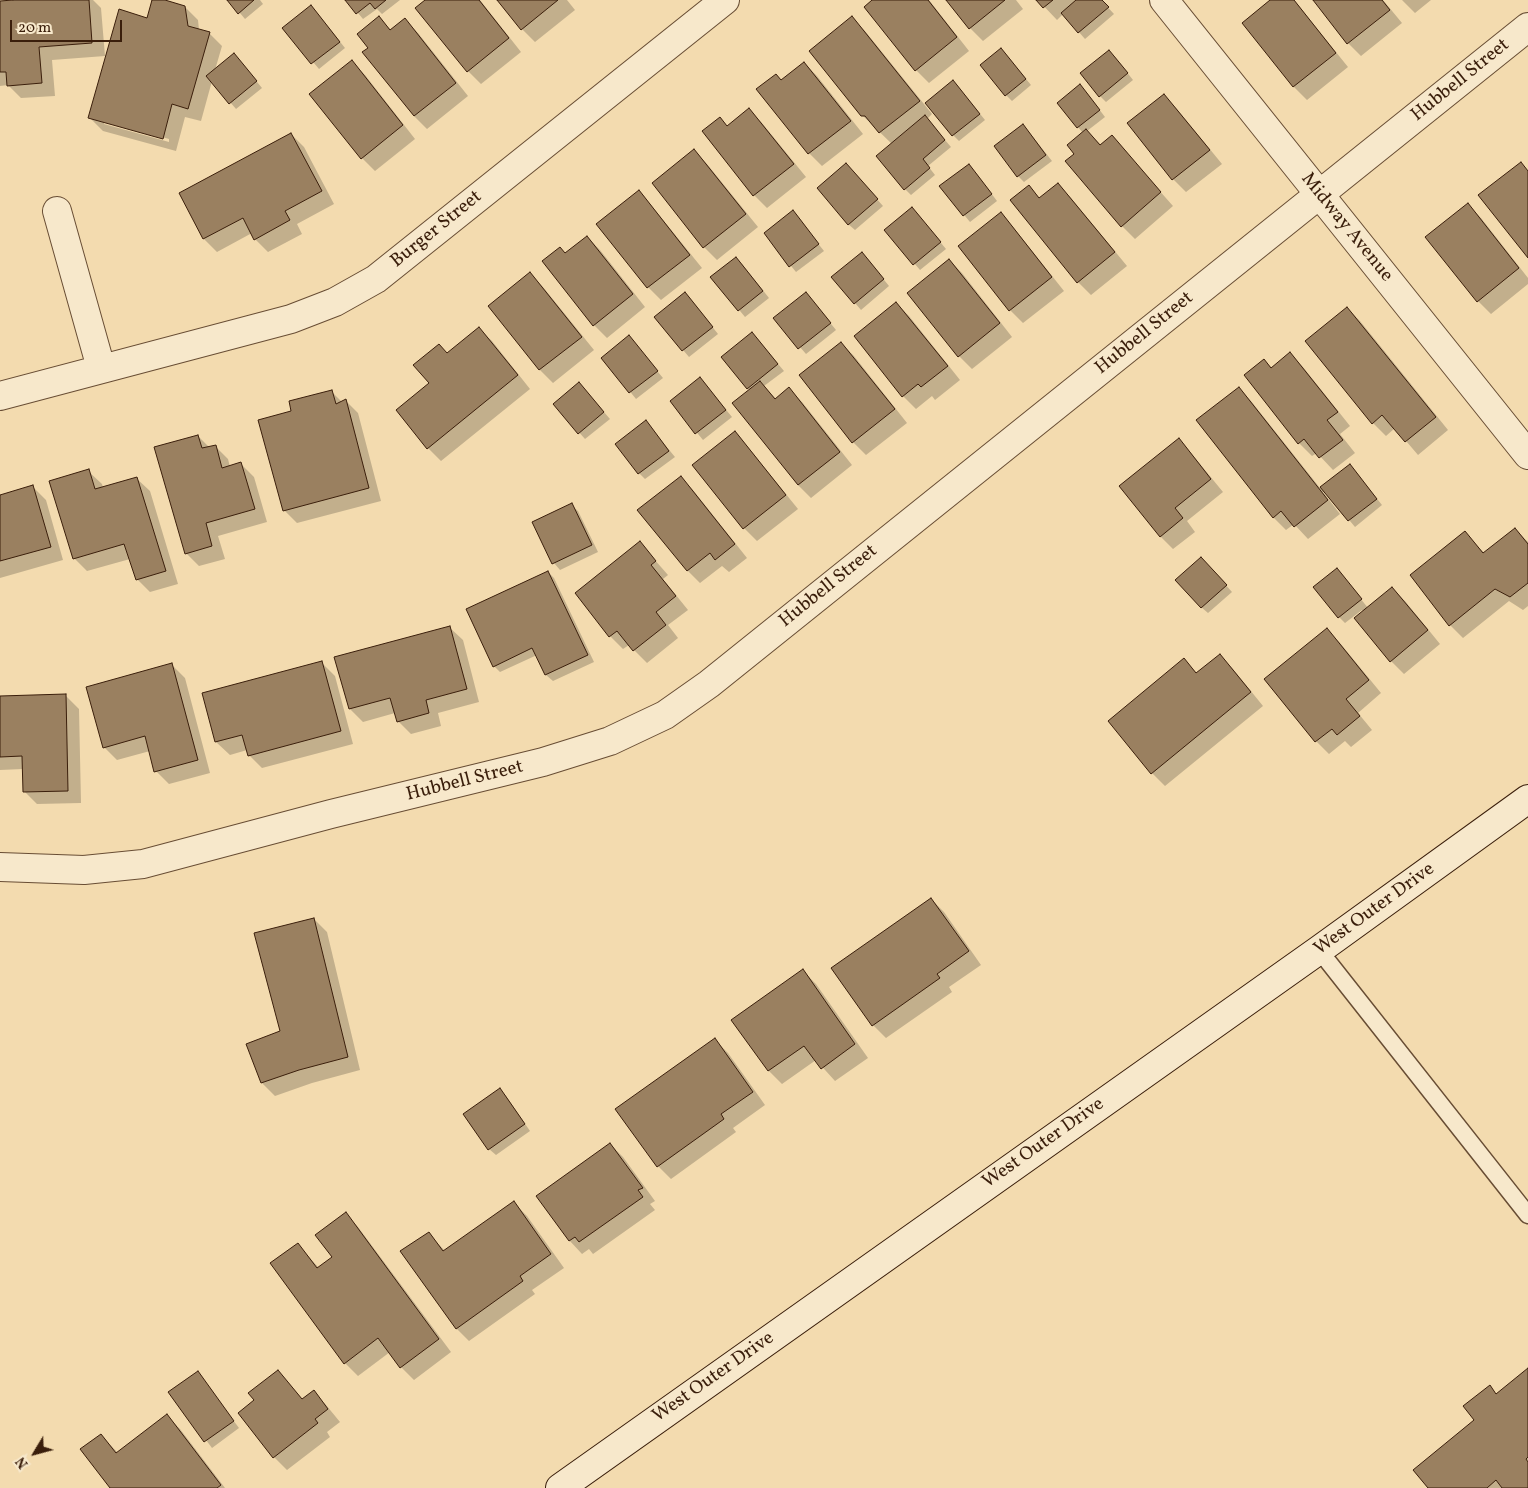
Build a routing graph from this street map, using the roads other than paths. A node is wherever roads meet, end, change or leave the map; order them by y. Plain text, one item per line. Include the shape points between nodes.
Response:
1 (725, 0) edge
2 (1164, 0) edge
3 (1528, 27) edge
4 (1319, 194) junction
5 (58, 211) dead end
6 (101, 368) junction
7 (0, 396) edge
8 (1528, 455) edge
9 (1528, 799) edge
10 (0, 867) edge
11 (1319, 950) junction
12 (1528, 1215) edge
13 (560, 1488) edge

1 - 6 street, Burger Street via 376,280 335,302 291,319
2 - 4 street, Midway Avenue
3 - 4 street, Hubbell Street
4 - 8 street, Midway Avenue
4 - 10 street, Hubbell Street via 717,677 665,714 610,741 544,762 143,864 84,870
5 - 6 street
6 - 7 street, Burger Street
9 - 11 street, West Outer Drive
11 - 12 lane
11 - 13 street, West Outer Drive

